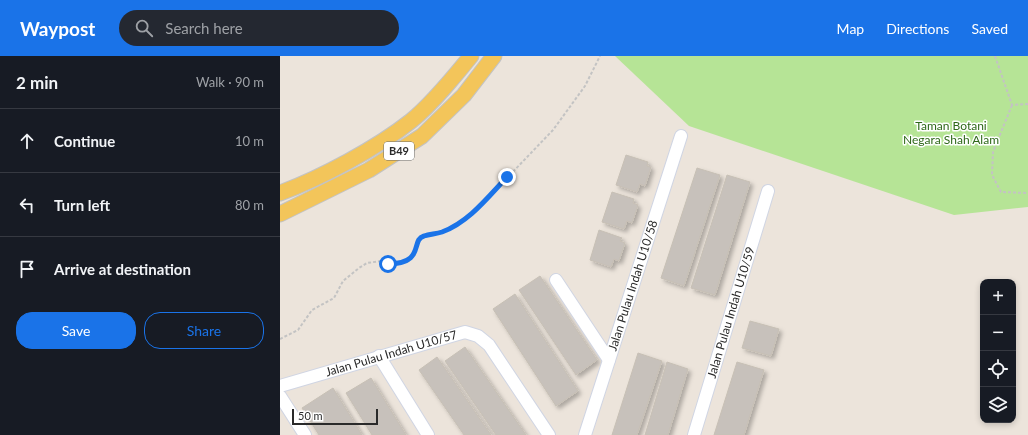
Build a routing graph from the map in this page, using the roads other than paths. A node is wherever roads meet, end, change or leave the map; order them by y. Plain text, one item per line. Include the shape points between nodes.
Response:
1 (471, 56) edge
2 (494, 56) edge
3 (681, 136) dead end
4 (768, 191) dead end
5 (280, 193) edge
6 (280, 214) edge
7 (556, 280) dead end
8 (379, 356) junction
9 (609, 360) junction
10 (280, 386) edge
11 (280, 396) edge
12 (305, 435) edge
13 (428, 435) edge
14 (549, 435) edge
15 (585, 435) edge
16 (694, 435) edge

1 - 5 main road, B49 via 412,121 361,154
2 - 6 main road, B49 via 464,95 422,136 369,170
3 - 9 street, Jalan Pulau Indah U10/58
4 - 16 street, Jalan Pulau Indah U10/59
7 - 9 street
8 - 10 street, Jalan Pulau Indah U10/57
8 - 13 street
8 - 14 street, Jalan Pulau Indah U10/57 via 465,332 478,336 489,345
9 - 15 street, Jalan Pulau Indah U10/58
11 - 12 street

